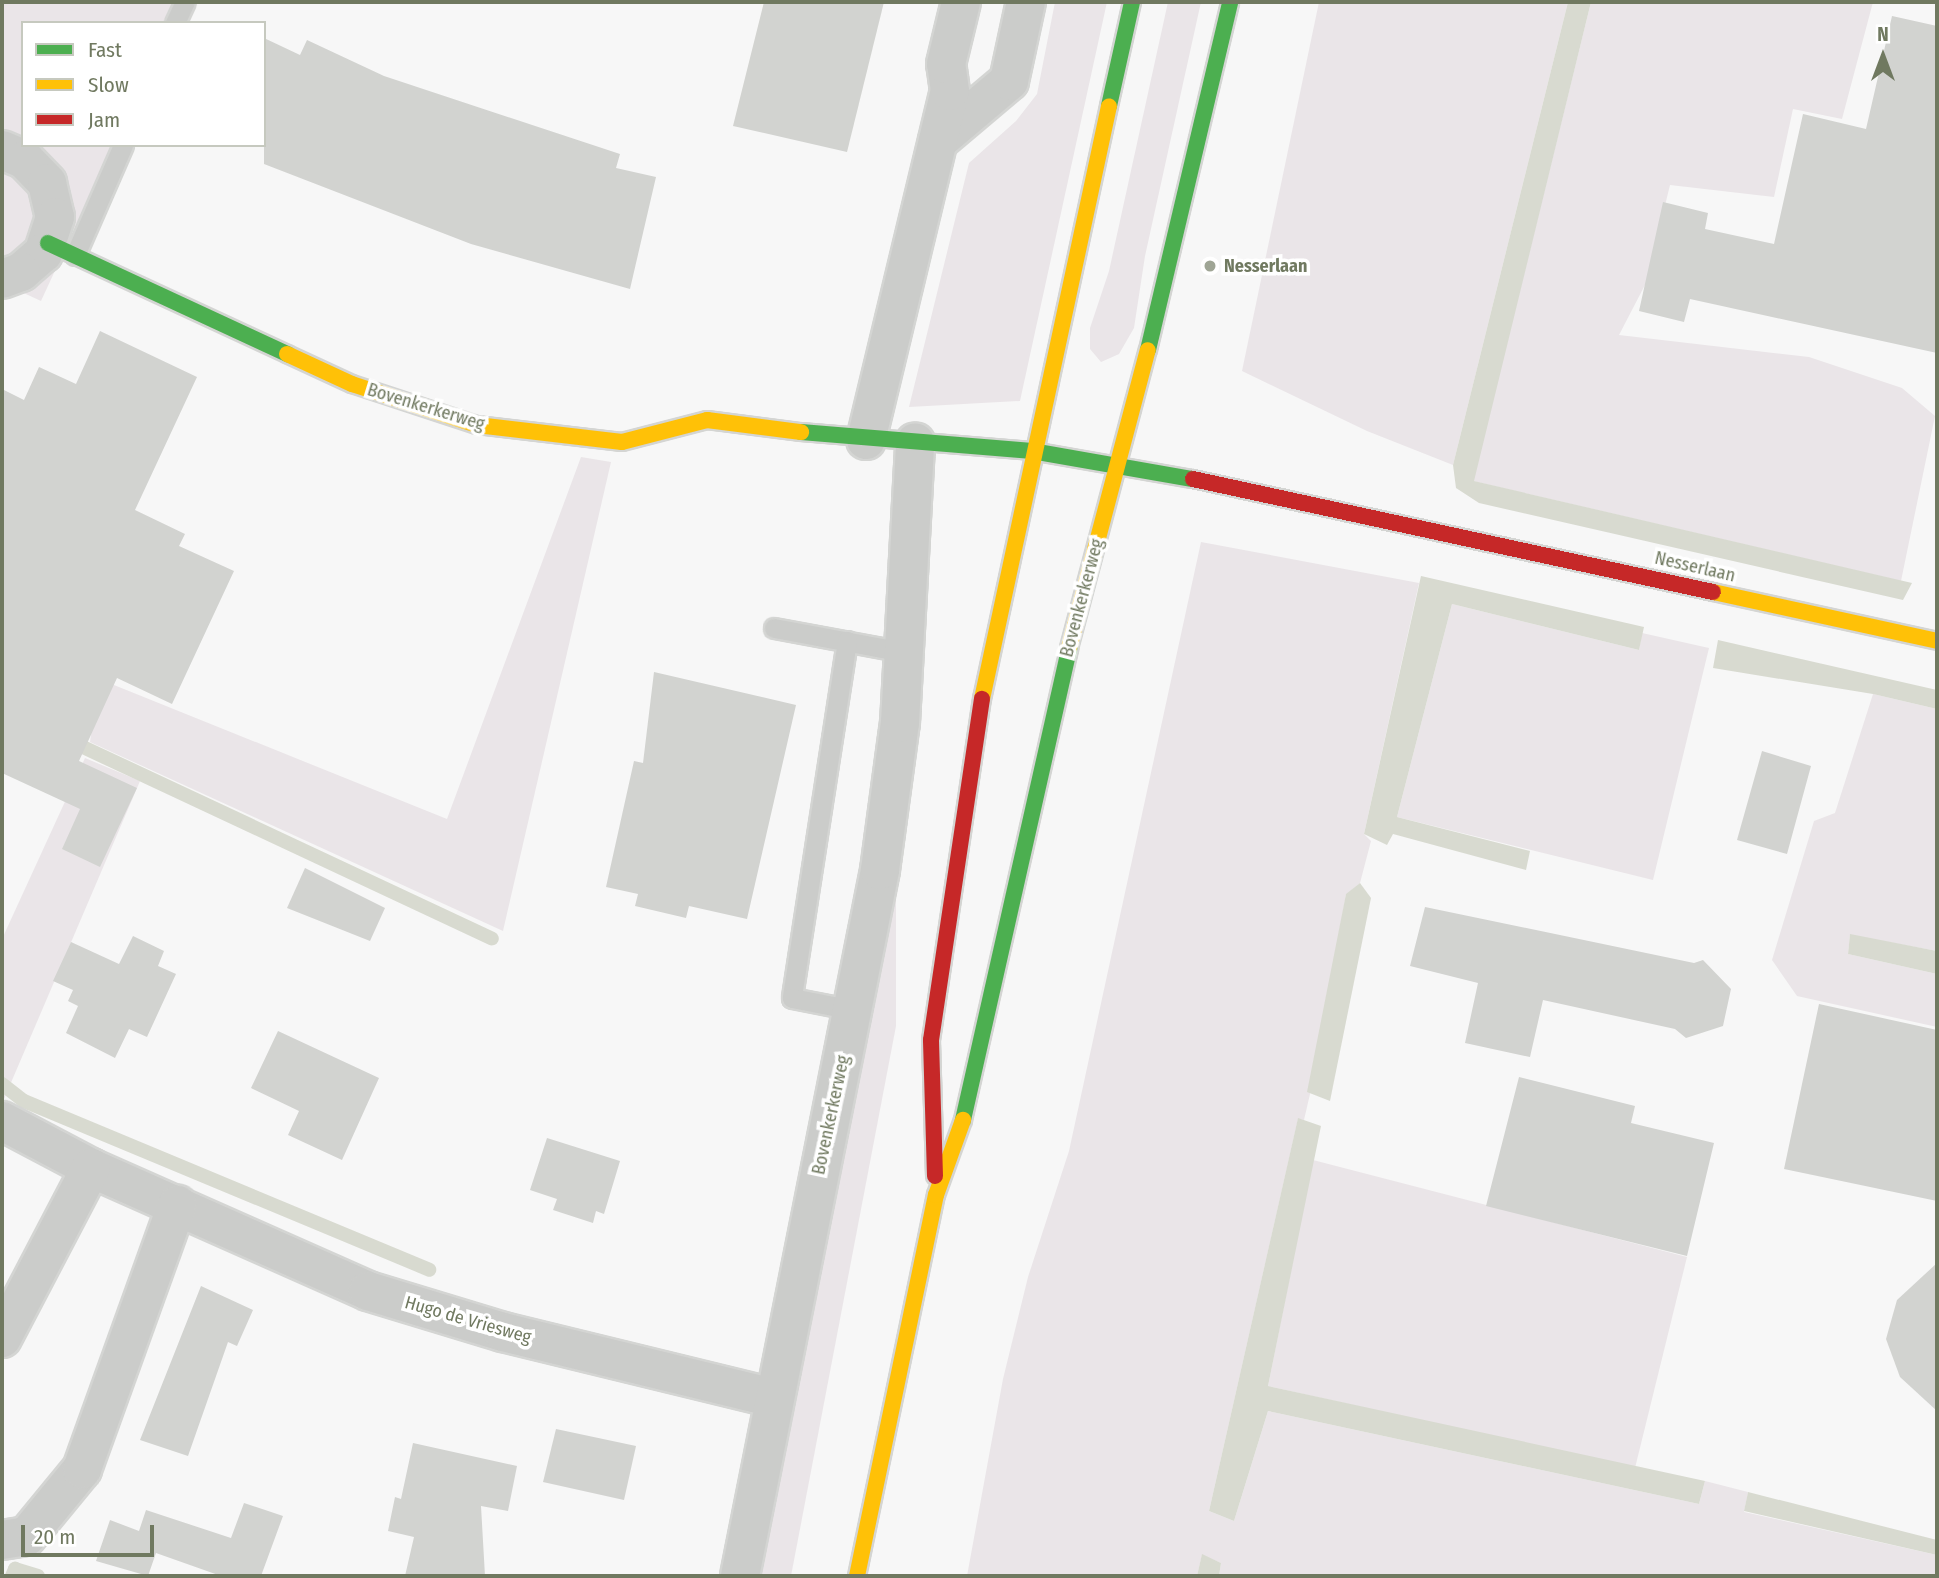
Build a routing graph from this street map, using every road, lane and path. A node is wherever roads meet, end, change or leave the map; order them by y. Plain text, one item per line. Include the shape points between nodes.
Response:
1 (184, 2) edge
2 (961, 2) edge
3 (1026, 2) edge
4 (1132, 2) edge
5 (1230, 2) edge
6 (177, 21) edge
7 (938, 141) junction
8 (42, 147) edge
9 (122, 147) edge
10 (2, 150) edge
11 (47, 183) junction
12 (61, 249) junction
13 (2, 279) edge
14 (866, 440) junction
15 (915, 442) junction
16 (1032, 452) junction
17 (1120, 468) junction
18 (774, 628) dead end
19 (847, 641) junction
20 (1937, 641) edge
21 (903, 652) junction
22 (853, 1010) junction
23 (2, 1121) edge
24 (91, 1168) junction
25 (936, 1195) junction
26 (177, 1205) junction
27 (2, 1338) edge
28 (773, 1398) junction
29 (2, 1540) edge
30 (740, 1576) edge
31 (857, 1576) edge

1 - 6 lane
2 - 7 street via 946,64 950,91
3 - 7 street via 1009,81
4 - 16 main road, Bovenkerkerweg
5 - 17 main road, Bovenkerkerweg
7 - 14 street
8 - 11 lane
9 - 12 lane
10 - 11 street via 25,160
11 - 12 street
12 - 13 street via 43,253 21,272
12 - 14 main road, Bovenkerkerweg via 352,384 477,425 622,442 707,420
14 - 15 main road, Bovenkerkerweg
15 - 16 main road, Bovenkerkerweg
15 - 21 street, Bovenkerkerweg
16 - 17 main road, Nesserlaan
16 - 25 main road, Bovenkerkerweg via 981,706 931,1040
17 - 20 main road, Nesserlaan via 1199,480
17 - 25 main road, Bovenkerkerweg via 1084,582 962,1126
18 - 19 lane
19 - 21 lane
19 - 22 lane via 792,998
21 - 22 street, Bovenkerkerweg via 900,723 880,870
22 - 28 street, Bovenkerkerweg
23 - 24 street, Hugo de Vriesweg
24 - 26 street, Hugo de Vriesweg
24 - 27 street
25 - 31 main road, Bovenkerkerweg
26 - 28 street, Hugo de Vriesweg via 368,1291 503,1332
26 - 29 street via 82,1469 27,1536
28 - 30 street, Bovenkerkerweg

